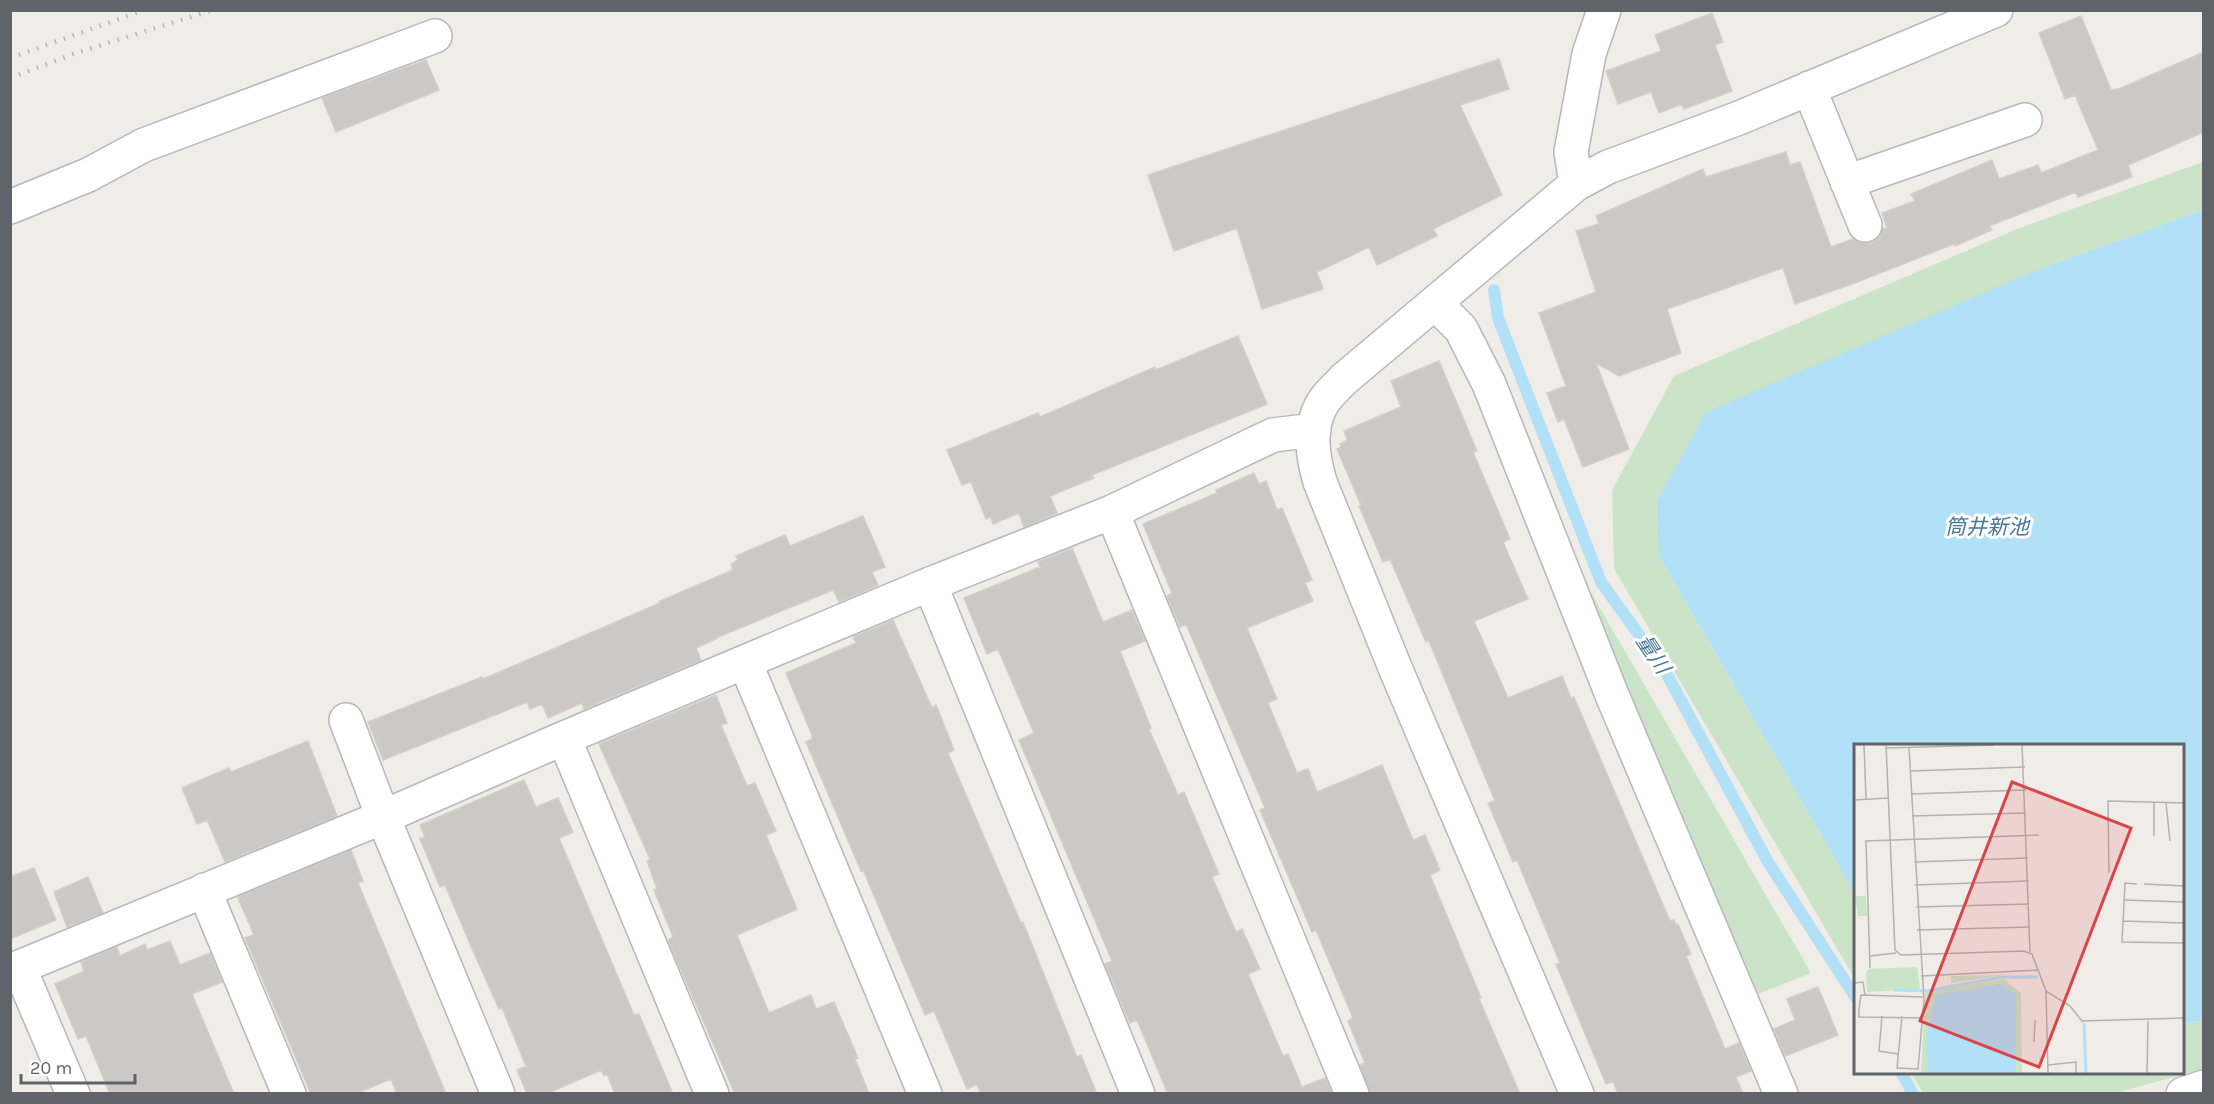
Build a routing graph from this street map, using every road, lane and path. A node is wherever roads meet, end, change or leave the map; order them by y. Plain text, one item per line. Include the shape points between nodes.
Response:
1 (1604, 10) edge
2 (1996, 10) edge
3 (435, 36) dead end
4 (1809, 88) junction
5 (2025, 120) dead end
6 (1847, 182) junction
7 (1576, 184) junction
8 (10, 207) edge
9 (1865, 225) dead end
10 (1435, 303) junction
11 (1314, 430) junction
12 (1112, 512) junction
13 (930, 584) junction
14 (745, 662) junction
15 (346, 720) dead end
16 (564, 738) junction
17 (383, 817) junction
18 (204, 890) junction
19 (15, 969) edge
20 (2204, 1087) edge
21 (73, 1094) edge
22 (289, 1094) edge
23 (498, 1094) edge
24 (712, 1094) edge
25 (925, 1094) edge
26 (1138, 1094) edge
27 (1352, 1094) edge
28 (1577, 1094) edge
29 (1781, 1094) edge
30 (2183, 1094) edge

1 - 7 street via 1589,54 1571,152
2 - 4 street
3 - 8 street via 144,144 88,176
4 - 6 street
4 - 7 street via 1608,167
5 - 6 street
6 - 9 street
7 - 10 street
10 - 11 street via 1343,380 1321,405
10 - 29 street via 1461,329 1489,384 1612,695
11 - 12 street via 1273,435
11 - 28 street via 1312,455 1320,482
12 - 13 street
12 - 27 street
13 - 14 street
13 - 26 street
14 - 16 street
14 - 25 street
15 - 17 street
16 - 17 street
16 - 24 street
17 - 18 street
17 - 23 street
18 - 19 street
18 - 22 street
19 - 21 street
20 - 30 street

